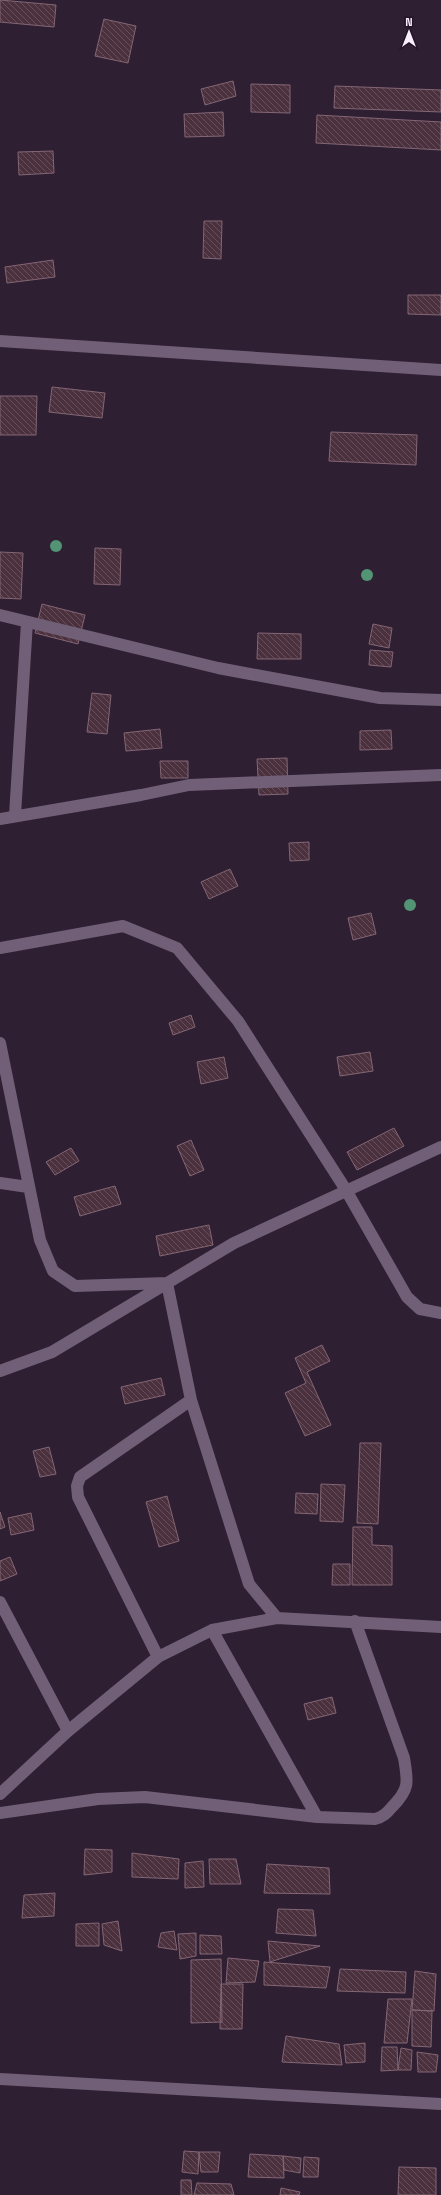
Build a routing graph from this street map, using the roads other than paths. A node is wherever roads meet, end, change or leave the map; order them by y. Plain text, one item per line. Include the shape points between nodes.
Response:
1 (0, 341) edge
2 (441, 370) edge
3 (0, 615) edge
4 (27, 622) junction
5 (441, 700) edge
6 (441, 775) edge
7 (15, 815) junction
8 (0, 819) edge
9 (0, 948) edge
10 (0, 1043) edge
11 (441, 1147) edge
12 (0, 1183) edge
13 (28, 1187) junction
14 (346, 1190) junction
15 (167, 1283) junction
16 (441, 1313) edge
17 (0, 1370) edge
18 (191, 1400) junction
19 (0, 1602) edge
20 (277, 1618) junction
21 (355, 1621) junction
22 (441, 1627) edge
23 (212, 1630) junction
24 (158, 1656) junction
25 (68, 1731) junction
26 (0, 1794) edge
27 (0, 1813) edge
28 (317, 1817) junction
29 (0, 2079) edge
30 (441, 2104) edge

1 - 2 street
3 - 4 street
4 - 5 street via 218,668 380,698
4 - 7 street
6 - 7 street via 189,785
7 - 8 street
9 - 14 street via 123,926 177,948 238,1021
10 - 13 street
11 - 14 street
12 - 13 street
13 - 15 street via 40,1240 52,1271 75,1286
14 - 15 street via 234,1243
14 - 16 street via 407,1298 420,1309
15 - 17 street via 52,1352
15 - 18 street
18 - 20 street via 249,1584
18 - 24 street via 80,1477 77,1486 78,1497
19 - 25 street
20 - 21 street
20 - 23 street
21 - 22 street
21 - 28 street via 404,1758 407,1779 404,1795 382,1818
23 - 24 street
23 - 28 street
24 - 25 street
25 - 26 street
27 - 28 street via 98,1799 145,1798
29 - 30 street

